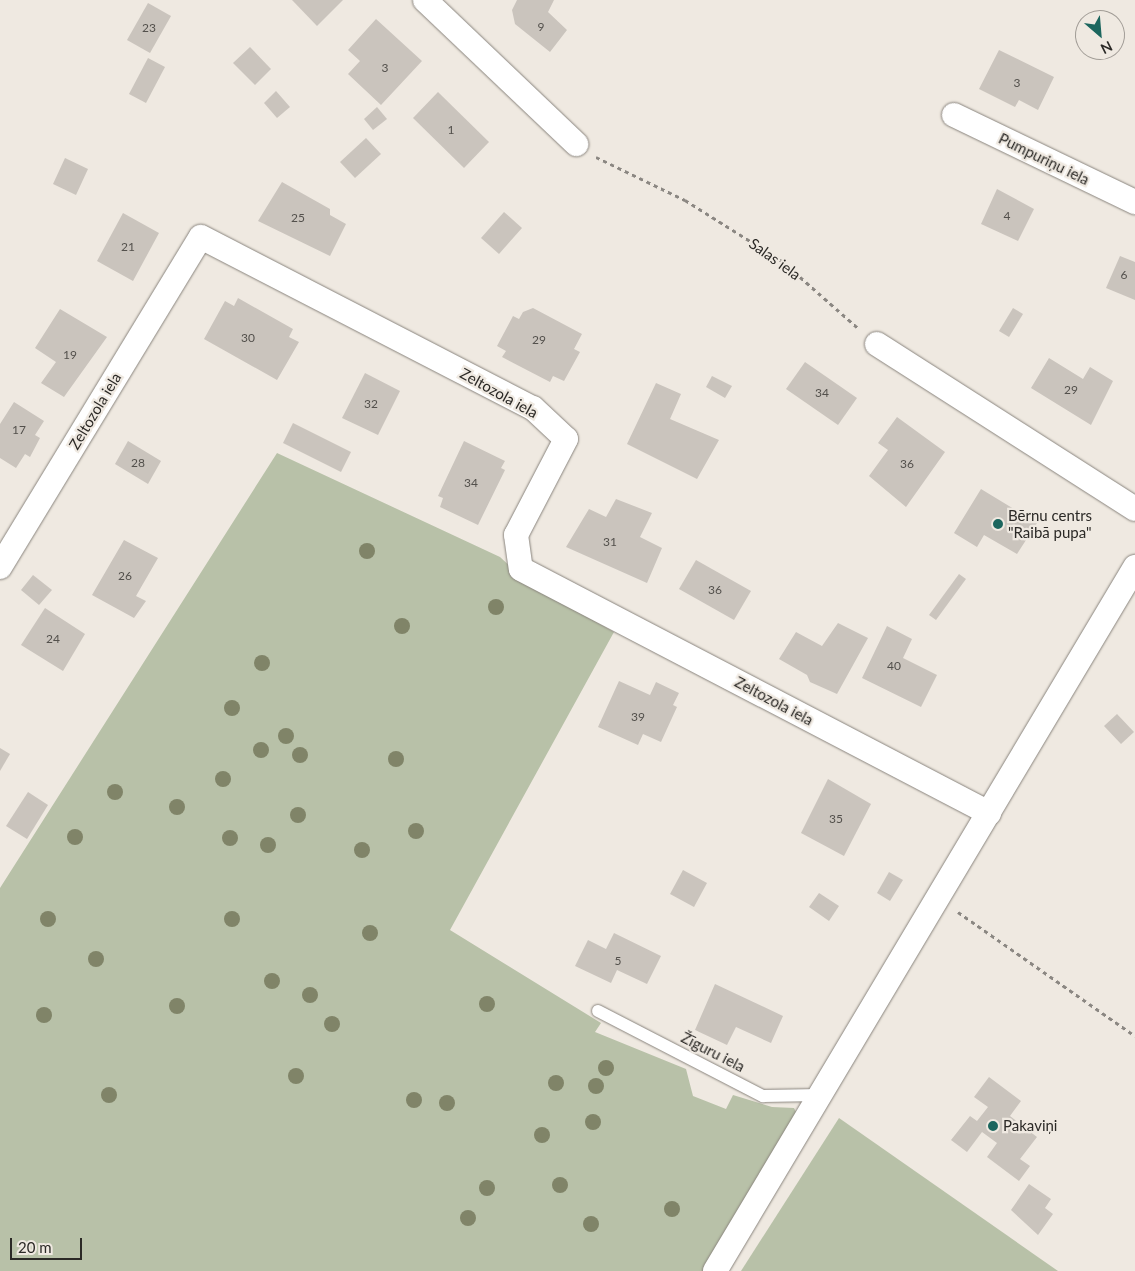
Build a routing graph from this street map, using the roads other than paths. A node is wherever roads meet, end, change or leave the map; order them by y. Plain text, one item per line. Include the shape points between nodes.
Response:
1 (425, 0) edge
2 (449, 8) edge
3 (954, 115) dead end
4 (576, 144) road end
5 (1135, 202) edge
6 (877, 344) road end
7 (1135, 509) edge
8 (0, 567) edge
9 (1135, 567) edge
10 (989, 813) junction
11 (598, 1011) dead end
12 (820, 1095) junction
13 (715, 1271) edge

1 - 2 street
2 - 4 street
3 - 5 street, Pumpuriņu iela
6 - 7 street
8 - 10 street, Zeltozola iela via 201,237 533,408 566,439 516,535 521,569
9 - 10 street
10 - 12 street
11 - 12 lane, Žīguru iela via 763,1096
12 - 13 street

